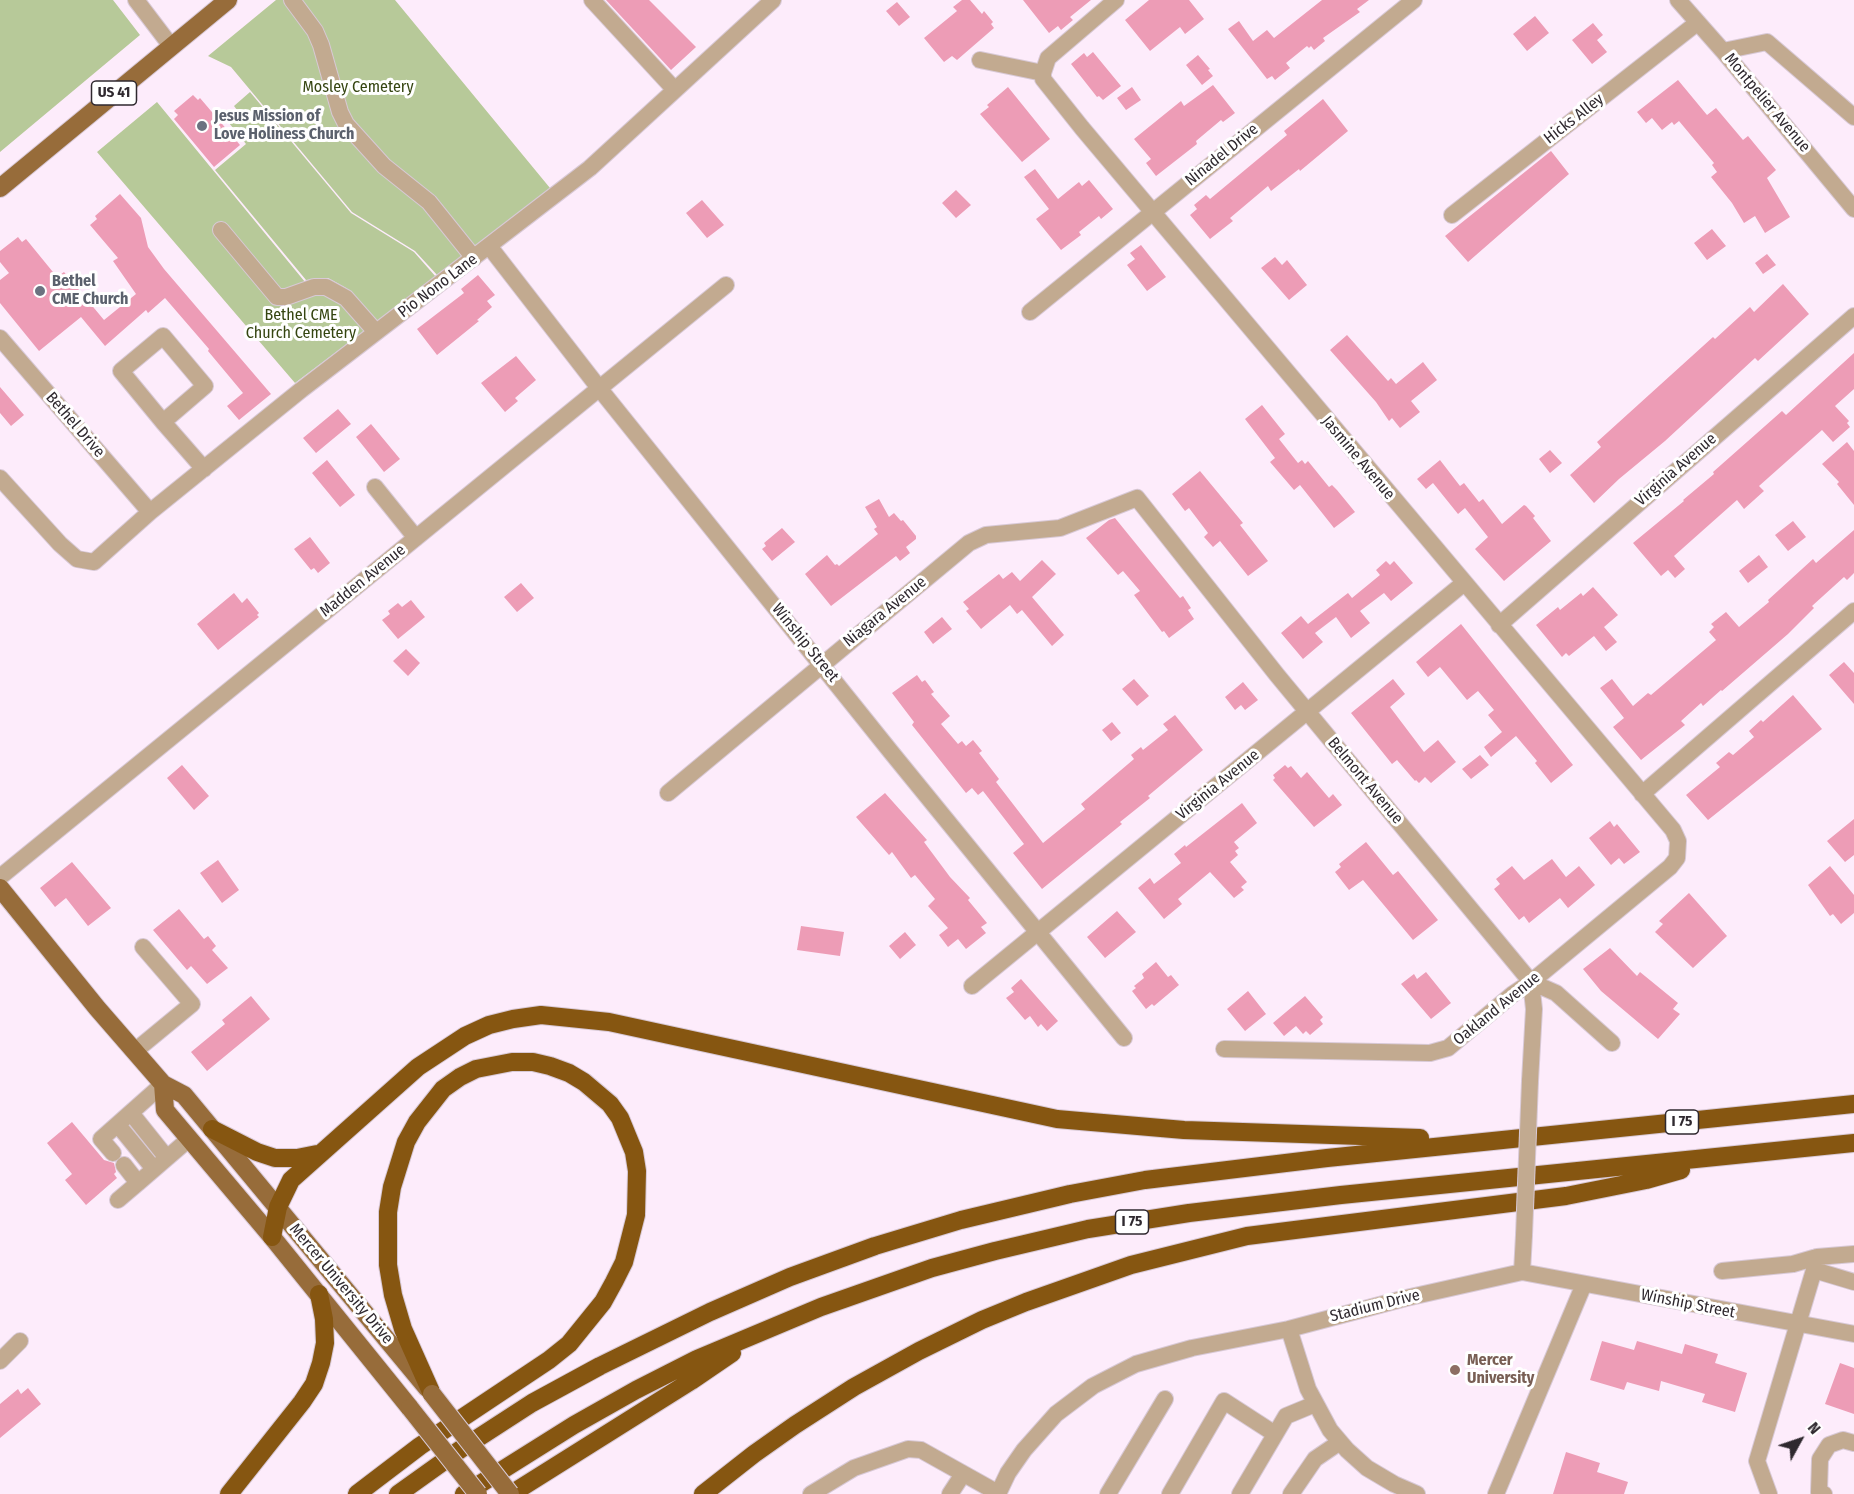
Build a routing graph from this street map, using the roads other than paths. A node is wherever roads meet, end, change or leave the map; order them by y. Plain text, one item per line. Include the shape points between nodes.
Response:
1 (136, 0) edge
2 (228, 0) edge
3 (292, 0) edge
4 (592, 0) edge
5 (773, 0) edge
6 (1116, 0) edge
7 (1414, 0) edge
8 (1678, 0) edge
9 (1697, 23) junction
10 (171, 46) junction
11 (1723, 51) junction
12 (980, 60) dead end
13 (1042, 73) junction
14 (675, 90) junction
15 (1854, 117) edge
16 (0, 188) edge
17 (1854, 209) edge
18 (1152, 212) junction
19 (1452, 215) dead end
20 (221, 230) dead end
21 (489, 246) junction
22 (474, 258) junction
23 (726, 285) dead end
24 (1030, 312) dead end
25 (1854, 316) edge
26 (376, 332) junction
27 (0, 338) edge
28 (599, 388) junction
29 (163, 422) junction
30 (204, 469) junction
31 (0, 478) edge
32 (375, 487) dead end
33 (1137, 498) joint
34 (150, 512) junction
35 (416, 538) junction
36 (1464, 584) junction
37 (1854, 611) edge
38 (1499, 625) junction
39 (822, 664) junction
40 (1307, 712) junction
41 (668, 793) dead end
42 (1642, 794) junction
43 (1678, 841) joint
44 (0, 877) edge
45 (0, 888) edge
46 (1038, 932) junction
47 (143, 947) dead end
48 (1531, 982) junction
49 (972, 986) dead end
50 (1125, 1038) dead end
51 (1612, 1043) dead end
52 (1224, 1049) dead end
53 (135, 1051) junction
54 (164, 1084) junction
55 (1854, 1104) edge
56 (131, 1113) junction
57 (118, 1125) junction
58 (212, 1129) junction
59 (189, 1139) junction
60 (1509, 1140) junction
61 (1854, 1143) edge
62 (319, 1153) junction
63 (1723, 1157) junction
64 (161, 1164) junction
65 (138, 1183) junction
66 (118, 1200) dead end
67 (278, 1207) junction
68 (272, 1237) junction
69 (1854, 1254) edge
70 (1815, 1264) junction
71 (1722, 1271) dead end
72 (1522, 1272) junction
73 (1854, 1282) edge
74 (1584, 1284) junction
75 (319, 1294) junction
76 (1798, 1325) junction
77 (1289, 1329) junction
78 (759, 1332) junction
79 (1854, 1334) edge
80 (20, 1341) dead end
81 (0, 1361) edge
82 (432, 1394) junction
83 (1165, 1399) dead end
84 (1315, 1404) junction
85 (1275, 1434) junction
86 (1340, 1442) junction
87 (1854, 1443) edge
88 (963, 1474) junction
89 (229, 1494) edge
90 (357, 1494) edge
91 (398, 1494) edge
92 (464, 1494) edge
93 (478, 1494) edge
94 (510, 1494) edge
95 (703, 1494) edge
96 (811, 1494) edge
97 (950, 1494) edge
98 (998, 1494) edge
99 (1108, 1494) edge
100 (1170, 1494) edge
101 (1240, 1494) edge
102 (1291, 1494) edge
103 (1417, 1494) edge
104 (1496, 1494) edge
105 (1769, 1494) edge
106 (1824, 1494) edge

1 - 10 street
2 - 10 main road, US 41
3 - 22 street via 315,31 346,124 384,166 429,202
4 - 14 street
5 - 14 street, Pio Nono Lane
6 - 13 street via 1048,58
7 - 18 street, Ninadel Drive
8 - 9 street, Montpelier Avenue
9 - 11 street, Montpelier Avenue
9 - 19 street, Hicks Alley
10 - 16 main road, US 41
11 - 15 street via 1767,42
11 - 17 street, Montpelier Avenue
12 - 13 street
13 - 18 street, Jasmine Avenue
14 - 21 street, Pio Nono Lane via 590,168
18 - 24 street, Ninadel Drive
18 - 36 street, Jasmine Avenue
20 - 26 street via 277,297 326,287 345,298
21 - 22 street, Pio Nono Lane
21 - 28 street, Winship Street
22 - 26 street, Pio Nono Lane
23 - 28 street, Madden Avenue
25 - 38 street, Virginia Avenue
26 - 30 street, Pio Nono Lane
27 - 34 street, Bethel Drive
28 - 35 street, Madden Avenue
28 - 39 street, Winship Street
29 - 29 street via 121,371 163,336 205,386
29 - 30 street
30 - 34 street, Pio Nono Lane
31 - 34 street, Pio Nono Lane via 76,559 94,562
32 - 35 street
33 - 39 street, Niagara Avenue via 1060,528 986,535 969,543
33 - 40 street, Belmont Avenue
35 - 44 street, Madden Avenue
36 - 38 street, Jasmine Avenue
36 - 40 street, Virginia Avenue
37 - 42 street
38 - 42 street, Jasmine Avenue
39 - 41 street, Niagara Avenue
39 - 46 street, Winship Street
40 - 46 street, Virginia Avenue
40 - 48 street, Belmont Avenue
42 - 43 street, Jasmine Avenue
43 - 48 street, Oakland Avenue via 1677,858 1670,867
45 - 53 main road, Mercer University Drive
46 - 49 street, Virginia Avenue
46 - 50 street, Winship Street
47 - 53 street via 192,1004
48 - 51 street, Belmont Avenue via 1556,993
48 - 52 street, Oakland Avenue via 1441,1052
48 - 72 street, bridge via 1534,1009
53 - 54 main road, Mercer University Drive
54 - 56 street
54 - 58 main road, Mercer University Drive via 184,1095
54 - 59 main road, Mercer University Drive via 165,1110
55 - 60 highway, I 75
56 - 57 street
56 - 64 street
57 - 64 street
57 - 65 street via 101,1139
58 - 62 highway via 275,1158
58 - 67 main road, Mercer University Drive
59 - 64 street
59 - 68 main road, Mercer University Drive
60 - 62 highway via 1184,1130 1057,1119 609,1022 541,1015 489,1025 446,1047
60 - 91 highway, I 75 via 1145,1180 983,1215 875,1246 790,1277 600,1366 532,1403
61 - 63 highway, I 75
62 - 67 highway via 291,1180
63 - 78 highway, I 75 via 1341,1195 1088,1229 932,1269 821,1306
63 - 95 highway via 1646,1180 1566,1196 1247,1236 1131,1265 1026,1302 919,1351 795,1425
64 - 65 street
65 - 66 street
67 - 68 highway
67 - 82 main road, Mercer University Drive
68 - 75 main road, Mercer University Drive
69 - 70 street
70 - 71 street
70 - 73 street
70 - 76 street
72 - 74 street, Winship Street
72 - 77 street, Stadium Drive
74 - 76 street, Winship Street
74 - 104 street
75 - 89 highway via 325,1343 314,1384
75 - 93 main road, Mercer University Drive, bridge
76 - 79 street, Winship Street
76 - 105 street via 1757,1461
77 - 84 street
77 - 98 street, Stadium Drive via 1166,1354 1110,1376 1076,1397 1038,1432
78 - 92 highway, I 75 via 636,1390
78 - 94 highway via 691,1381
80 - 81 street
82 - 90 highway via 403,1329 388,1265 389,1204 406,1142 444,1089 476,1069 533,1062 569,1073 610,1104 620,1118 638,1170 636,1215 624,1262 614,1282 569,1344
82 - 94 main road, Mercer University Drive, bridge
83 - 99 street
84 - 85 street via 1286,1416
84 - 86 street
85 - 100 street via 1224,1401
85 - 101 street
86 - 102 street via 1315,1459
86 - 103 street via 1367,1468
87 - 106 street via 1843,1440 1829,1445 1820,1459 1818,1492
88 - 96 street via 921,1450 908,1449 854,1468
88 - 97 street
88 - 98 street

